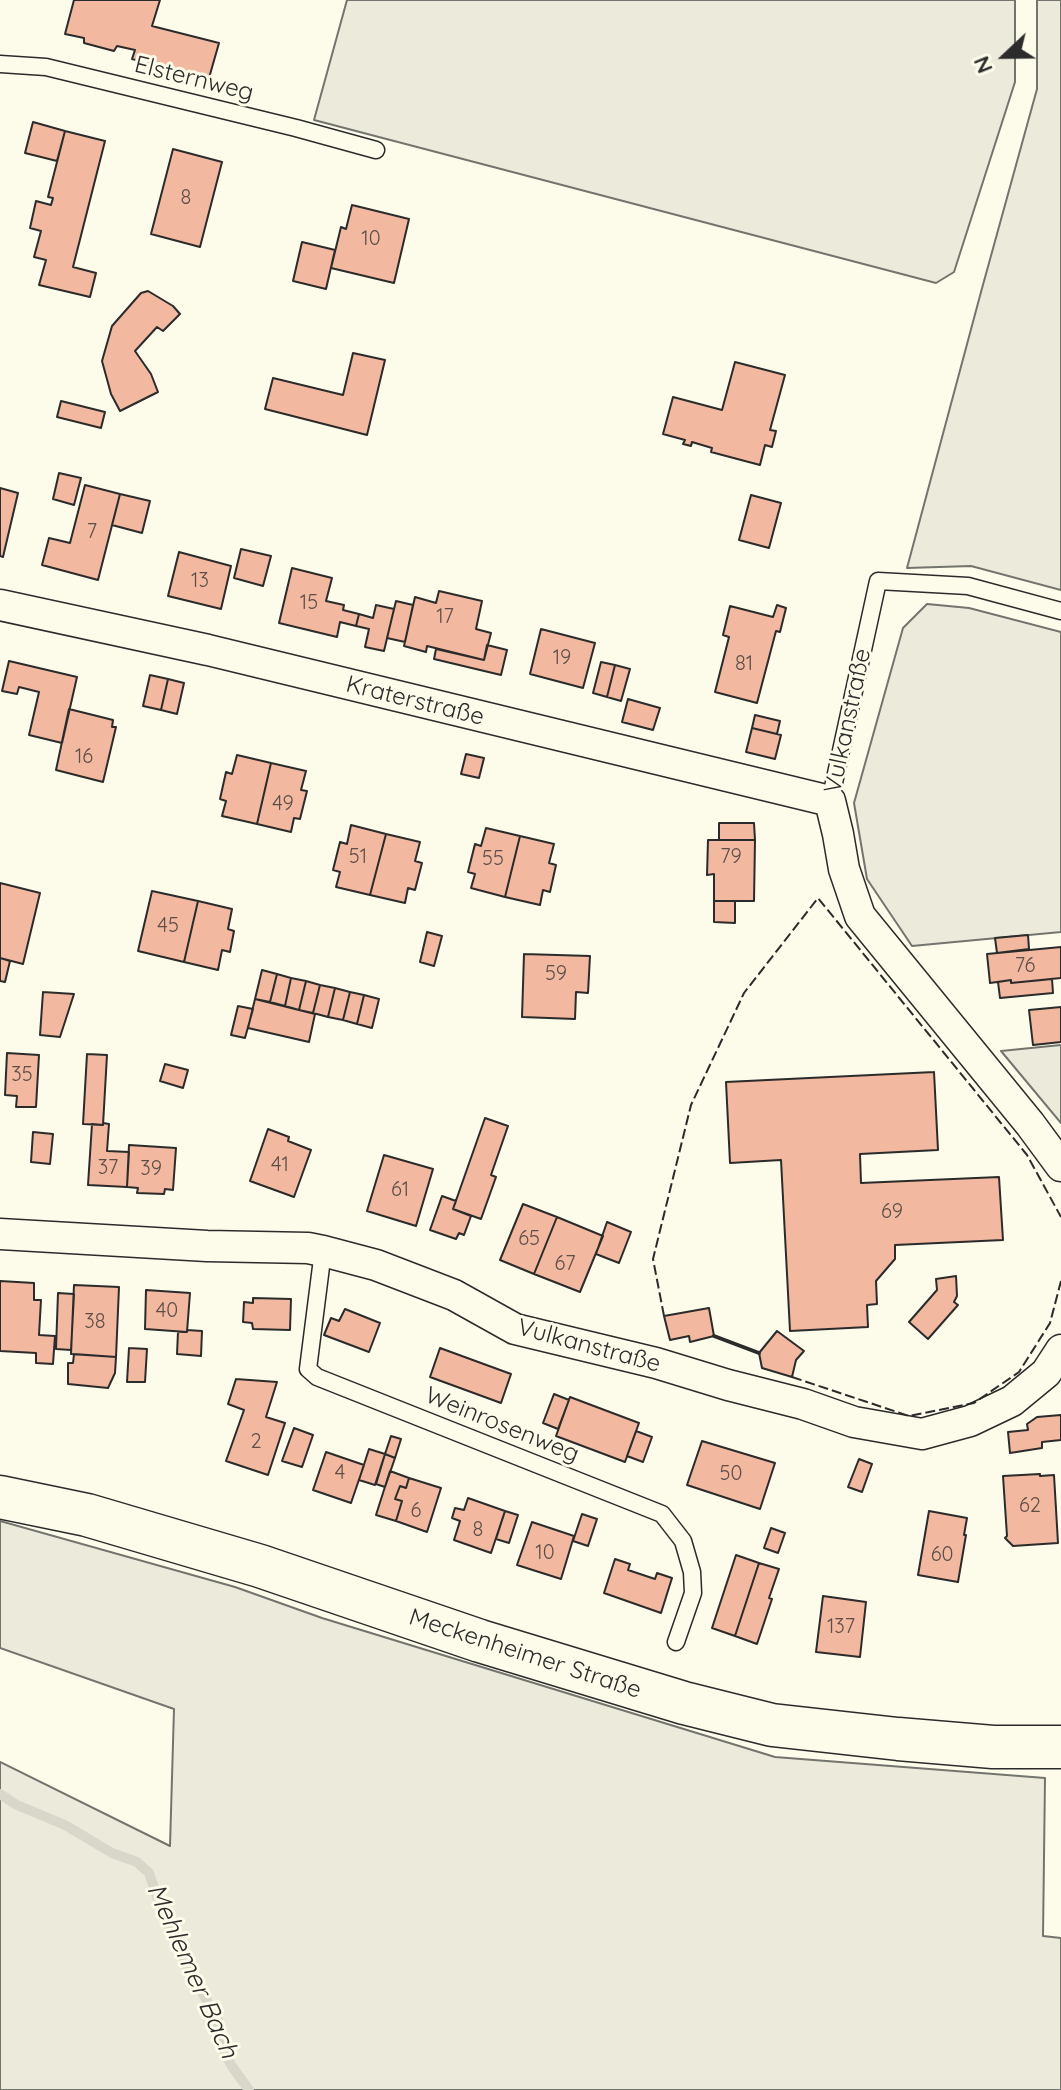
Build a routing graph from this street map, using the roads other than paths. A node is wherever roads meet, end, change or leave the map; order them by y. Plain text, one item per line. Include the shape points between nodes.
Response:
1 (0, 64) edge
2 (376, 150) dead end
3 (0, 605) edge
4 (1061, 611) edge
5 (830, 801) junction
6 (1061, 1166) edge
7 (0, 1234) edge
8 (323, 1251) junction
9 (1061, 1350) edge
10 (0, 1497) edge
11 (676, 1642) dead end
12 (1061, 1747) edge

1 - 2 lane, Elsternweg via 46,67
3 - 5 street, Kraterstraße via 208,650
4 - 5 lane, Vulkanstraße via 968,586 878,581
5 - 6 street, Vulkanstraße via 860,916
7 - 8 street, Vulkanstraße
8 - 9 street, Vulkanstraße via 454,1295 515,1329 656,1363 854,1422 922,1434 970,1421 1012,1401 1046,1373
8 - 11 lane, Weinrosenweg via 308,1369 662,1514 683,1541 692,1572 693,1593
10 - 12 main road, Meckenheimer Straße via 87,1515 260,1566 494,1646 772,1725 993,1747

